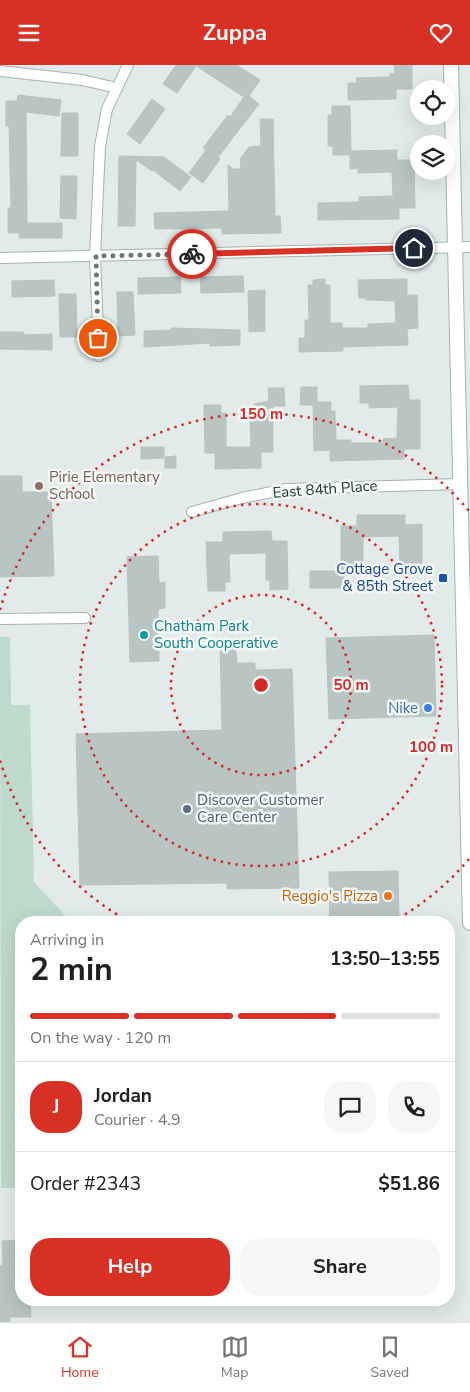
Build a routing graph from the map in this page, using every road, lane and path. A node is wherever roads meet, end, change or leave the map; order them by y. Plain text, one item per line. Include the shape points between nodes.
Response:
1 (128, 65) edge
2 (452, 65) edge
3 (0, 71) edge
4 (117, 88) junction
5 (456, 247) junction
6 (470, 247) edge
7 (96, 256) junction
8 (0, 258) edge
9 (99, 356) dead end
10 (461, 484) junction
11 (192, 512) dead end
12 (466, 617) edge
13 (85, 618) dead end
14 (0, 619) edge
15 (470, 923) edge

1 - 4 street
2 - 5 main road
3 - 4 street via 82,80
4 - 7 street via 107,109 100,146
5 - 6 street
5 - 7 street
5 - 10 main road
7 - 8 street
7 - 9 street
10 - 11 street, East 84th Place via 286,489
10 - 12 main road
12 - 15 main road
13 - 14 street

